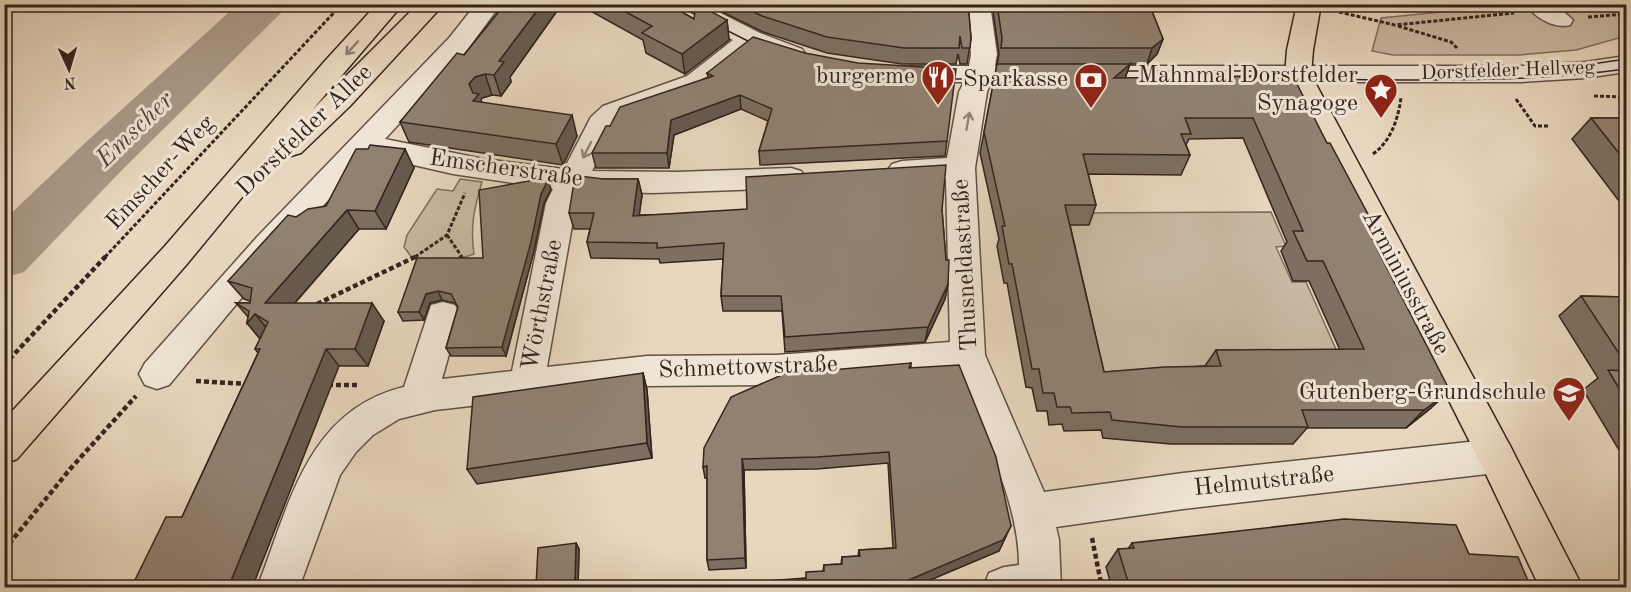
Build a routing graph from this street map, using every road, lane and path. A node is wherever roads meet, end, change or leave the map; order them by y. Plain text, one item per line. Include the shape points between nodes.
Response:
1 (342, 4) edge
2 (391, 4) edge
3 (432, 4) edge
4 (489, 4) edge
5 (683, 4) edge
6 (978, 4) edge
7 (1310, 4) edge
8 (1529, 8) edge
9 (1340, 12) dead end
10 (1626, 14) edge
11 (1570, 19) joint
12 (1395, 25) junction
13 (751, 39) junction
14 (1451, 42) dead end
15 (814, 60) edge
16 (1626, 64) edge
17 (891, 73) edge
18 (981, 75) junction
19 (1298, 75) junction
20 (1402, 95) dead end
21 (1521, 105) dead end
22 (1549, 126) dead end
23 (363, 143) junction
24 (1380, 150) dead end
25 (480, 168) junction
26 (960, 168) junction
27 (871, 173) edge
28 (813, 176) edge
29 (572, 179) junction
30 (447, 235) junction
31 (176, 255) junction
32 (462, 258) edge
33 (308, 309) edge
34 (443, 315) dead end
35 (968, 355) junction
36 (4, 365) edge
37 (157, 374) junction
38 (252, 384) edge
39 (527, 384) junction
40 (321, 385) edge
41 (419, 397) junction
42 (381, 410) junction
43 (4, 447) edge
44 (1496, 456) junction
45 (1033, 512) junction
46 (1091, 533) dead end
47 (4, 550) edge
48 (1028, 586) edge
49 (278, 588) edge
50 (1102, 588) edge
51 (1562, 588) edge

1 - 36 path, Emscher-Weg
2 -> 31 main road, Dorstfelder Allee
3 - 31 main road, Dorstfelder Allee via 340,100
4 - 23 street via 458,44
5 - 13 street
6 - 18 street, Thusneldastraße via 984,54
7 - 19 main road
8 - 11 street
8 - 12 path
9 - 12 path
10 - 11 path
12 - 14 path
13 - 15 street
13 -> 29 street, Wörthstraße via 696,82 590,122
16 - 19 street, Dorstfelder Hellweg via 1540,73
17 - 18 street, Dorstfelder Hellweg
18 - 19 street, Dorstfelder Hellweg
26 -> 18 street, Thusneldastraße via 973,92
19 - 44 main road, Arminiusstraße
20 - 24 path via 1400,109
21 - 22 path via 1535,126
23 - 25 street, Emscherstraße
23 - 37 street via 268,245
25 - 29 street, Emscherstraße
25 - 30 path
26 - 27 street
26 - 35 street, Thusneldastraße
28 - 29 street, Emscherstraße via 644,182
29 - 39 street, Wörthstraße via 561,203
30 - 32 path
30 - 33 path via 413,259
31 - 43 main road, Dorstfelder Allee
34 - 41 street
35 - 39 street, Schmettowstraße via 776,370 647,371
35 - 45 street, Thusneldastraße
37 - 38 path via 219,384
37 - 47 path via 71,468
39 - 41 street, Wörthstraße
40 - 42 path via 359,385
41 - 42 street, Wörthstraße
42 - 49 street, Wörthstraße via 343,440 323,468
44 - 45 street, Helmutstraße
44 - 51 main road, Arminiusstraße
45 - 48 street, Thusneldastraße via 1039,540
46 - 50 path

